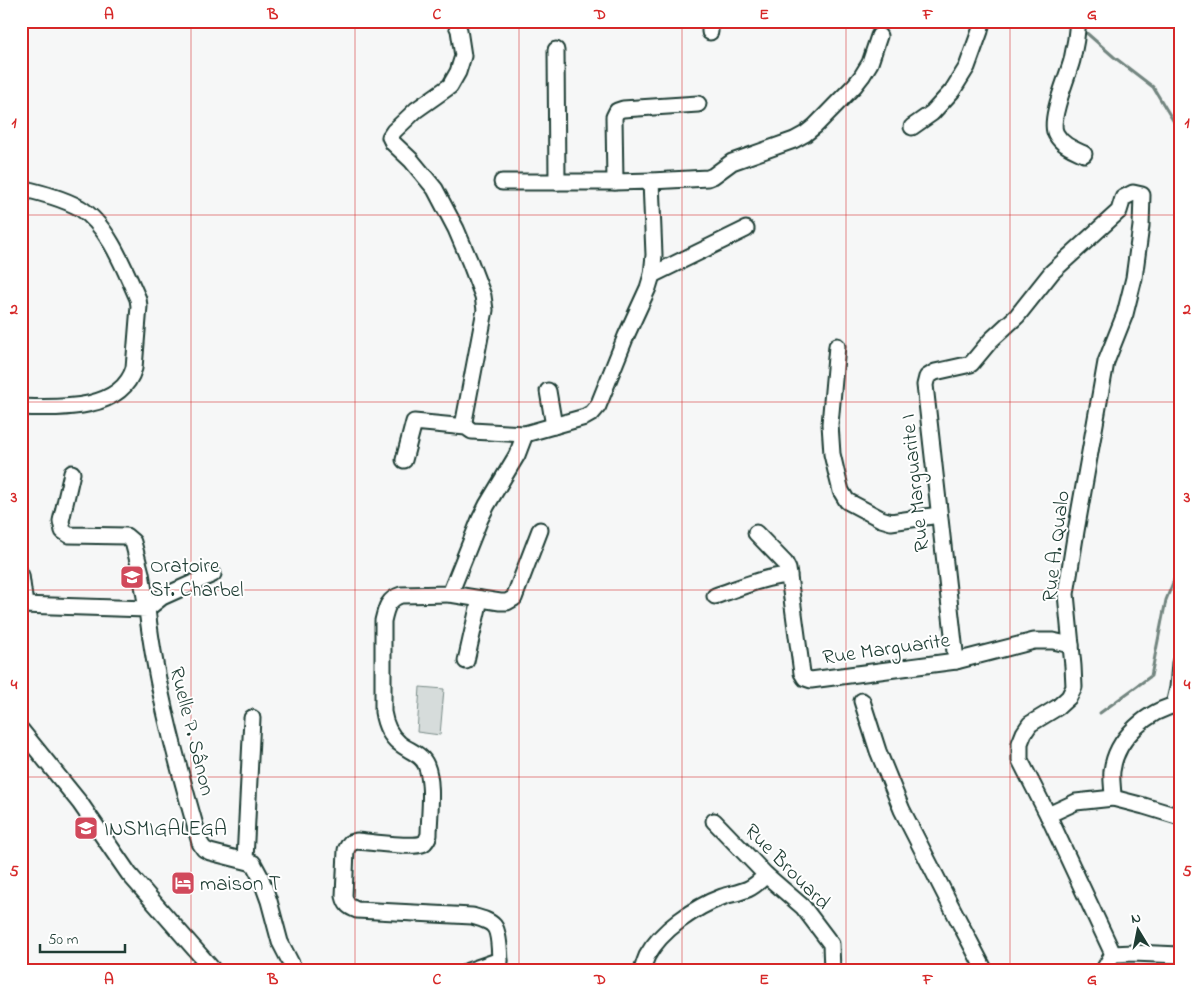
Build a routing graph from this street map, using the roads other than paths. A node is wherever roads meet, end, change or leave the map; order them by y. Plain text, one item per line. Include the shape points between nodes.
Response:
1 (455, 21) edge
2 (982, 21) edge
3 (1078, 21) edge
4 (879, 36) dead end
5 (556, 50) dead end
6 (698, 104) dead end
7 (912, 127) dead end
8 (1084, 154) dead end
9 (650, 181) junction
10 (502, 182) dead end
11 (557, 182) junction
12 (615, 182) junction
13 (21, 188) edge
14 (746, 228) dead end
15 (652, 275) junction
16 (990, 340) joint
17 (838, 346) dead end
18 (548, 391) dead end
19 (21, 407) edge
20 (554, 426) junction
21 (466, 427) junction
22 (525, 434) junction
23 (404, 460) dead end
24 (72, 473) dead end
25 (940, 515) junction
26 (540, 530) dead end
27 (756, 533) dead end
28 (214, 574) dead end
29 (21, 575) edge
30 (789, 575) junction
31 (450, 594) junction
32 (715, 596) dead end
33 (480, 599) junction
34 (23, 605) edge
35 (147, 609) junction
36 (1071, 645) junction
37 (466, 661) dead end
38 (956, 661) junction
39 (1180, 663) edge
40 (862, 701) dead end
41 (1177, 705) edge
42 (252, 718) dead end
43 (21, 730) edge
44 (1113, 798) junction
45 (1048, 815) junction
46 (1180, 817) edge
47 (714, 821) dead end
48 (245, 860) junction
49 (766, 875) junction
50 (1112, 954) junction
51 (1180, 955) edge
52 (500, 965) edge
53 (214, 971) edge
54 (295, 971) edge
55 (468, 971) edge
56 (642, 971) edge
57 (832, 971) edge
58 (985, 971) edge
59 (1103, 971) edge

1 - 21 street via 463,56 458,72 450,86 416,110 390,137 435,189 456,229 483,296 484,310 464,421
2 - 7 street via 967,67 952,91 932,113
3 - 8 street via 1072,61 1054,122 1055,133 1062,143
4 - 9 street via 862,76 805,134 732,162 708,178
5 - 11 street
6 - 12 street via 617,111 614,116
9 - 12 street
9 - 15 street
10 - 11 street
11 - 12 street
13 - 19 street via 68,202 82,209 97,223 116,252 139,306 134,368 121,389 88,404 65,408
14 - 15 street
15 - 20 street via 598,406 585,417
16 - 25 street, Rue Marguarite I via 971,364 935,372 927,377 925,385
16 - 36 street, Rue A. Qualo via 1017,316 1052,272 1119,211 1123,198 1133,193 1142,195 1134,278 1126,314 1106,362 1076,530 1066,594
17 - 25 street via 830,424 832,454 841,492 847,501 891,522
18 - 20 street
20 - 22 street
21 - 22 street via 472,431
21 - 23 street via 414,422
22 - 31 street via 517,455 480,519
24 - 35 street, Ruelle P. Sânon via 61,520 63,531 69,535 126,536 134,542
25 - 38 street, Rue Marguarite I
26 - 33 street via 514,598 507,602
27 - 30 street, Rue Marguarite via 785,563
28 - 35 street via 162,597
29 - 34 street
30 - 32 street via 763,579
30 - 38 street, Rue Marguarite via 805,678 811,680
31 - 33 street
31 - 52 street via 395,597 385,610 383,621 382,703 385,723 399,743 416,753 426,764 430,788 427,841 411,846 350,843 346,850 344,896 348,906 357,910 472,916 485,920 494,926 497,933
33 - 37 street
34 - 35 street
35 - 48 street, Ruelle P. Sânon via 164,710 200,843 210,852
36 - 38 street, Rue Marguarite via 1034,641
36 - 45 street, Rue A. Qualo via 1074,687 1069,697 1030,724 1020,743 1020,760
39 - 41 street
40 - 58 street via 902,810
41 - 44 street via 1144,720 1123,743 1112,771
42 - 48 street
43 - 53 street via 80,803 129,874
44 - 45 street via 1076,802
44 - 46 street
45 - 50 street, Rue A. Qualo
47 - 49 street, Rue Brouard
48 - 54 street via 253,863 260,876 280,942
49 - 56 street via 748,889 699,907 670,929 646,957
49 - 57 street, Rue Brouard via 803,906 831,944
50 - 51 street
50 - 59 street
52 - 55 street

